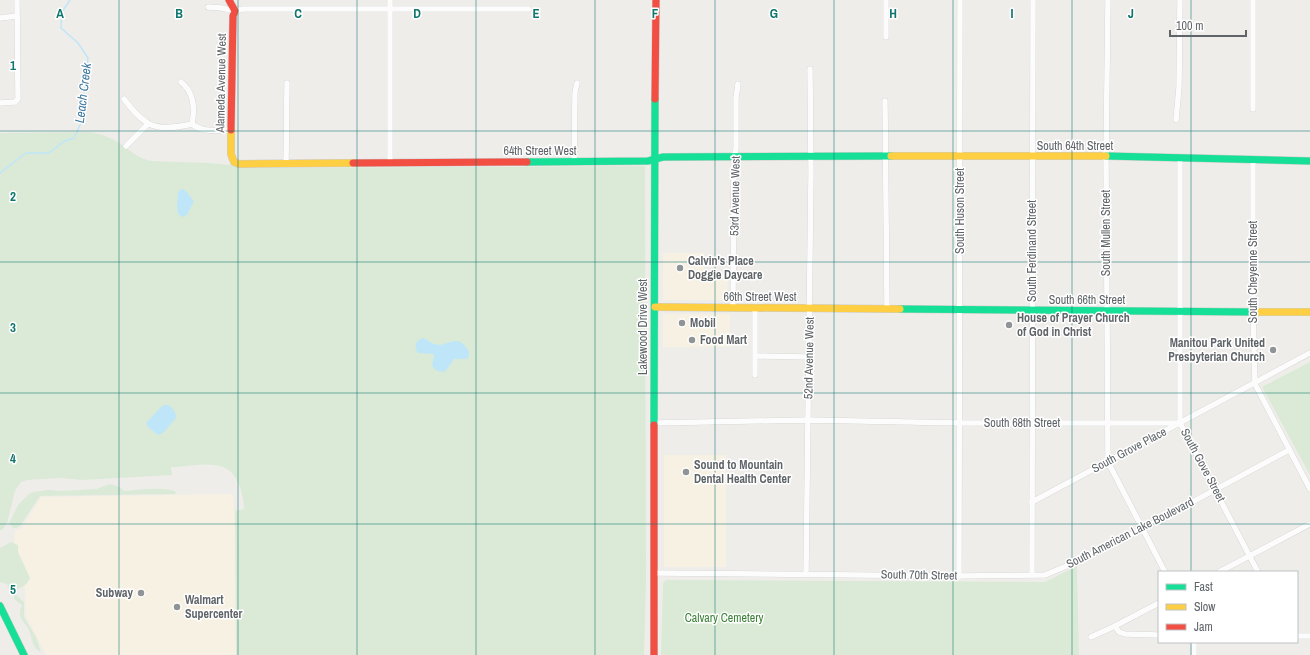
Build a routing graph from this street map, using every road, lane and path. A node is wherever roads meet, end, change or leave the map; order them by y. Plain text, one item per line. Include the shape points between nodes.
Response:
1 (17, 0) edge
2 (230, 0) edge
3 (390, 0) edge
4 (656, 0) edge
5 (886, 0) edge
6 (960, 0) edge
7 (1033, 0) edge
8 (1108, 0) edge
9 (1180, 0) edge
10 (1253, 0) edge
11 (208, 7) dead end
12 (390, 8) junction
13 (529, 9) dead end
14 (234, 12) junction
15 (18, 16) junction
16 (0, 18) edge
17 (886, 37) dead end
18 (810, 69) dead end
19 (181, 82) dead end
20 (287, 83) dead end
21 (577, 83) dead end
22 (738, 84) dead end
23 (124, 99) dead end
24 (885, 101) dead end
25 (0, 103) edge
26 (1253, 109) dead end
27 (1176, 120) dead end
28 (148, 124) junction
29 (192, 124) junction
30 (231, 130) junction
31 (126, 146) dead end
32 (734, 156) junction
33 (811, 156) junction
34 (840, 156) joint
35 (1106, 156) junction
36 (960, 157) junction
37 (1032, 157) junction
38 (887, 158) junction
39 (1180, 158) junction
40 (655, 159) junction
41 (1253, 160) junction
42 (1310, 161) edge
43 (574, 162) junction
44 (390, 163) junction
45 (239, 164) joint
46 (286, 164) junction
47 (655, 308) junction
48 (733, 308) junction
49 (755, 308) junction
50 (810, 309) junction
51 (865, 309) joint
52 (887, 309) junction
53 (960, 310) junction
54 (1032, 310) junction
55 (1107, 311) junction
56 (1180, 311) junction
57 (1253, 311) junction
58 (1310, 312) edge
59 (1310, 353) edge
60 (756, 356) junction
61 (808, 357) junction
62 (755, 375) dead end
63 (1255, 384) junction
64 (808, 420) junction
65 (654, 423) junction
66 (960, 423) junction
67 (1032, 423) junction
68 (1107, 423) junction
69 (1180, 423) junction
70 (1290, 450) junction
71 (1108, 462) junction
72 (1216, 489) junction
73 (1310, 489) edge
74 (1032, 502) junction
75 (1310, 524) edge
76 (1142, 529) junction
77 (1250, 556) junction
78 (1164, 571) edge
79 (1221, 571) edge
80 (1258, 571) edge
81 (655, 573) junction
82 (806, 574) junction
83 (1032, 575) junction
84 (959, 576) junction
85 (1158, 604) edge
86 (0, 606) edge
87 (1115, 626) junction
88 (1158, 635) edge
89 (1298, 636) edge
90 (1310, 636) edge
91 (1091, 637) dead end
92 (1194, 643) edge
93 (24, 655) edge
94 (654, 655) edge
95 (1194, 655) edge

1 - 15 street
2 - 14 street, Alameda Avenue West
3 - 12 street
4 - 40 street, Lakewood Drive West
5 - 17 street
6 - 36 street, South Huson Street
7 - 37 street, South Ferdinand Street
8 - 35 street, South Mullen Street
9 - 27 street via 1180,86
10 - 26 street
11 - 14 street
12 - 13 street
12 - 14 street via 243,9
12 - 44 street
14 - 30 street, Alameda Avenue West
15 - 16 street
15 - 25 street via 18,99 15,102
18 - 33 street, 52nd Avenue West
19 - 29 street via 192,98
20 - 46 street
21 - 43 street
22 - 32 street, 53rd Avenue West
23 - 28 street
24 - 38 street
28 - 29 street via 178,127
28 - 31 street
29 - 30 street via 204,130
30 - 45 street, Alameda Avenue West via 231,154 234,162
32 - 33 street, 64th Street West
32 - 40 street, 64th Street West
32 - 48 street, 53rd Avenue West
33 - 34 street, 64th Street West
33 - 50 street, 52nd Avenue West
34 - 38 street, South 64th Street
35 - 37 street, South 64th Street
35 - 39 street, South 64th Street
35 - 55 street, South Mullen Street
36 - 37 street, South 64th Street
36 - 38 street, South 64th Street
36 - 53 street, South Huson Street
37 - 54 street, South Ferdinand Street
38 - 52 street
39 - 41 street, South 64th Street
39 - 56 street, South Gove Street
40 - 43 street, 64th Street West
40 - 47 street, Lakewood Drive West
41 - 42 street, South 64th Street
41 - 57 street, South Cheyenne Street
43 - 44 street, 64th Street West
44 - 46 street, 64th Street West
45 - 46 street, 64th Street West
47 - 48 street, 66th Street West
47 - 65 street, Lakewood Drive West
48 - 49 street, 66th Street West
49 - 50 street, 66th Street West
49 - 60 street
50 - 51 street, 66th Street West
50 - 61 street, 52nd Avenue West
51 - 52 street, South 66th Street
52 - 53 street, South 66th Street
53 - 54 street, South 66th Street
53 - 66 street, South Huson Street
54 - 55 street, South 66th Street
54 - 67 street, South Ferdinand Street
55 - 56 street, South 66th Street
55 - 68 street, South Mullen Street
56 - 57 street, South 66th Street
56 - 69 street, South Gove Street
57 - 58 street, South 66th Street
57 - 63 street, South Cheyenne Street
59 - 63 street, South Grove Place
60 - 61 street
60 - 62 street
61 - 64 street, 52nd Avenue West
63 - 69 street, South Grove Place
63 - 70 street, South Cheyenne Street
64 - 65 street, South 68th Street
64 - 66 street, South 68th Street
64 - 82 street, 52nd Avenue West
65 - 81 street, Lakewood Drive West
66 - 67 street, South 68th Street
66 - 84 street, South Huson Street
67 - 68 street, South 68th Street
67 - 74 street, South Ferdinand Street
68 - 69 street, South 68th Street
68 - 71 street, South Mullen Street
69 - 71 street, South Grove Place
69 - 72 street, South Gove Street
70 - 72 street, South American Lake Boulevard
70 - 73 street, South Cheyenne Street
71 - 74 street, South Grove Place
71 - 76 street, South Mullen Street
72 - 76 street, South American Lake Boulevard
72 - 77 street, South Gove Street
74 - 83 street, South Ferdinand Street
75 - 77 street
76 - 78 street, South Mullen Street
76 - 83 street, South American Lake Boulevard via 1049,573
77 - 79 street
77 - 80 street, South Gove Street
81 - 82 street, South 70th Street
81 - 94 street, Lakewood Drive West
82 - 84 street, South 70th Street
83 - 84 street, South 70th Street
85 - 87 street
86 - 93 street
87 - 88 street via 1119,632 1125,634
87 - 91 street
89 - 90 street
92 - 95 street

